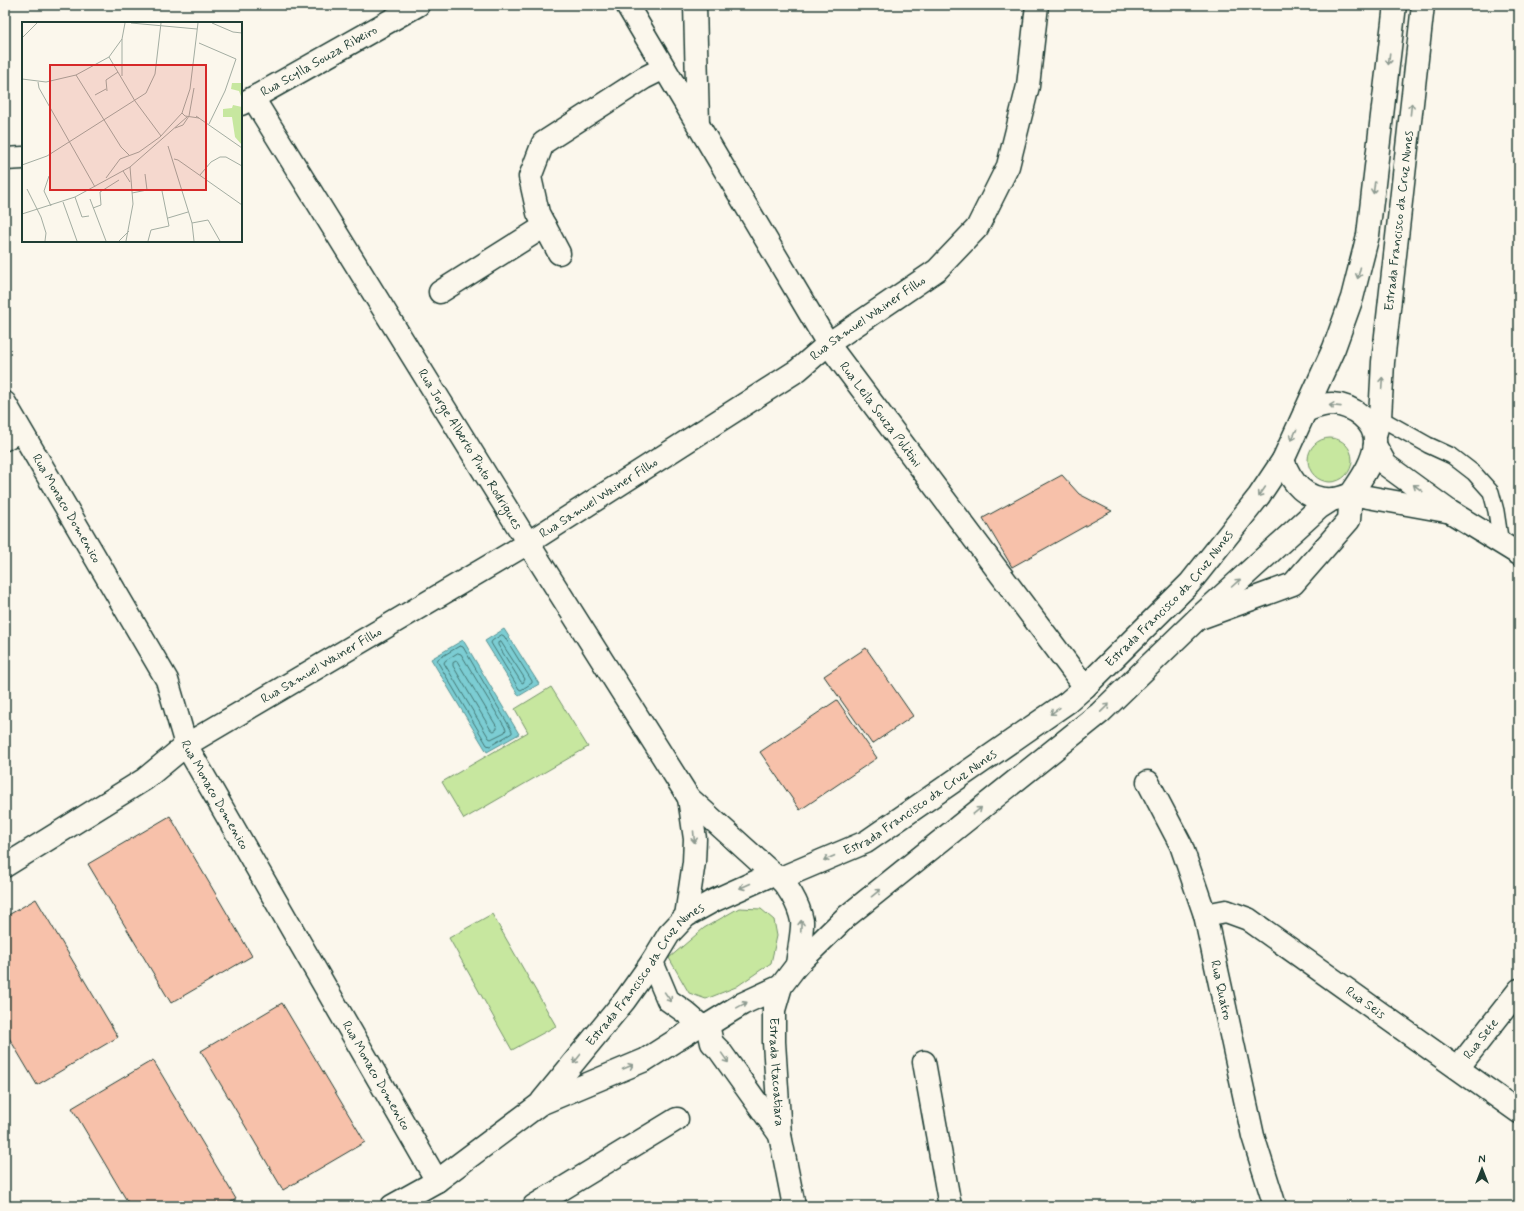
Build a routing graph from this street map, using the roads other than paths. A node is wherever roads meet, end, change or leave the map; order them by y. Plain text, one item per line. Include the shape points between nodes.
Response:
1 (418, 5) edge
2 (627, 5) edge
3 (695, 5) edge
4 (1037, 5) edge
5 (1395, 5) edge
6 (1423, 5) edge
7 (664, 68) junction
8 (247, 101) edge
9 (698, 126) junction
10 (22, 158) edge
11 (5, 159) edge
12 (545, 226) junction
13 (559, 253) dead end
14 (440, 292) dead end
15 (828, 344) junction
16 (5, 403) edge
17 (1305, 411) junction
18 (1376, 433) junction
19 (14, 438) edge
20 (1283, 460) junction
21 (1342, 497) junction
22 (1449, 511) junction
23 (528, 543) junction
24 (1510, 549) edge
25 (1197, 619) junction
26 (1085, 687) junction
27 (186, 745) junction
28 (1148, 782) dead end
29 (689, 798) junction
30 (5, 866) edge
31 (777, 876) junction
32 (1205, 915) junction
33 (686, 916) junction
34 (652, 962) junction
35 (797, 965) junction
36 (781, 986) junction
37 (1519, 990) edge
38 (704, 1025) junction
39 (924, 1062) dead end
40 (1458, 1068) junction
41 (540, 1104) junction
42 (1519, 1112) edge
43 (677, 1118) dead end
44 (780, 1135) junction
45 (437, 1181) junction
46 (392, 1206) edge
47 (534, 1206) edge
48 (794, 1206) edge
49 (950, 1206) edge
50 (1275, 1206) edge

1 - 8 street, Rua Scylla Souza Ribeiro
2 - 7 street, Rua Leila Souza Pulitini
3 - 9 street, Rua Leila Souza Pulitini
4 - 15 street, Rua Samuel Wainer Filho via 1028,86 1008,166 977,228 937,270
5 -> 17 street via 1368,235 1352,298 1334,348
18 -> 6 street, Estrada Francisco da Cruz Nunes
7 - 9 street, Rua Leila Souza Pulitini
7 - 12 street via 644,78 543,143 530,177 538,213
8 - 23 street, Rua Jorge Alberto Pinto Rodrigues
9 - 15 street, Rua Leila Souza Pulitini
10 - 11 street
12 - 13 street
12 - 14 street
15 - 23 street, Rua Samuel Wainer Filho via 798,370
15 - 26 street, Rua Leila Souza Pulitini
16 - 19 street, Rua Monaco Domenico
18 -> 17 street via 1359,414 1347,407 1332,404
17 -> 20 street
18 - 21 street via 1366,472
22 -> 18 street via 1386,465
18 - 24 lane via 1428,445 1452,456 1474,473 1491,492
19 - 27 street, Rua Monaco Domenico via 167,680
20 - 21 street via 1287,473 1306,493 1319,498
20 -> 26 street, Estrada Francisco da Cruz Nunes via 1259,496 1190,583
21 - 22 street
25 -> 21 street, Estrada Francisco da Cruz Nunes via 1319,508
21 - 25 street, Estrada Francisco da Cruz Nunes via 1349,520 1293,584
22 - 24 street
23 - 27 street, Rua Samuel Wainer Filho
23 - 29 street, Rua Jorge Alberto Pinto Rodrigues
35 -> 25 street, Estrada Francisco da Cruz Nunes via 846,917 1100,713
26 -> 31 street, Estrada Francisco da Cruz Nunes via 1055,711 866,842
27 - 30 street, Rua Samuel Wainer Filho via 145,780
27 - 45 street, Rua Monaco Domenico
28 - 32 street, Rua Quatro via 1181,845
29 - 31 street, Rua Jorge Alberto Pinto Rodrigues
29 -> 33 street, Rua Jorge Alberto Pinto Rodrigues via 695,839
31 -> 33 street, Estrada Francisco da Cruz Nunes via 713,901
35 -> 31 street, Rua Jorge Alberto Pinto Rodrigues via 802,922 792,895
32 - 40 street, Rua Seis via 1226,911 1248,919
32 - 50 street, Rua Quatro via 1253,1136
33 - 34 street, Estrada Francisco da Cruz Nunes via 669,934
34 -> 38 street via 668,1000
34 -> 41 street, Estrada Francisco da Cruz Nunes via 625,1000
35 - 36 street, Estrada Francisco da Cruz Nunes
38 -> 36 street, Estrada Francisco da Cruz Nunes
36 - 44 street, Estrada Itacoatiara via 774,1010
37 - 40 street, Rua Sete
41 -> 38 street, Estrada Francisco da Cruz Nunes via 645,1060
38 -> 44 street, Estrada Itacoatiara via 712,1043
39 - 49 street
40 - 42 street, Rua Seis
41 - 45 street, Estrada Francisco da Cruz Nunes
43 - 47 street
44 - 48 street, Estrada Itacoatiara
45 - 46 street, Estrada Francisco da Cruz Nunes

